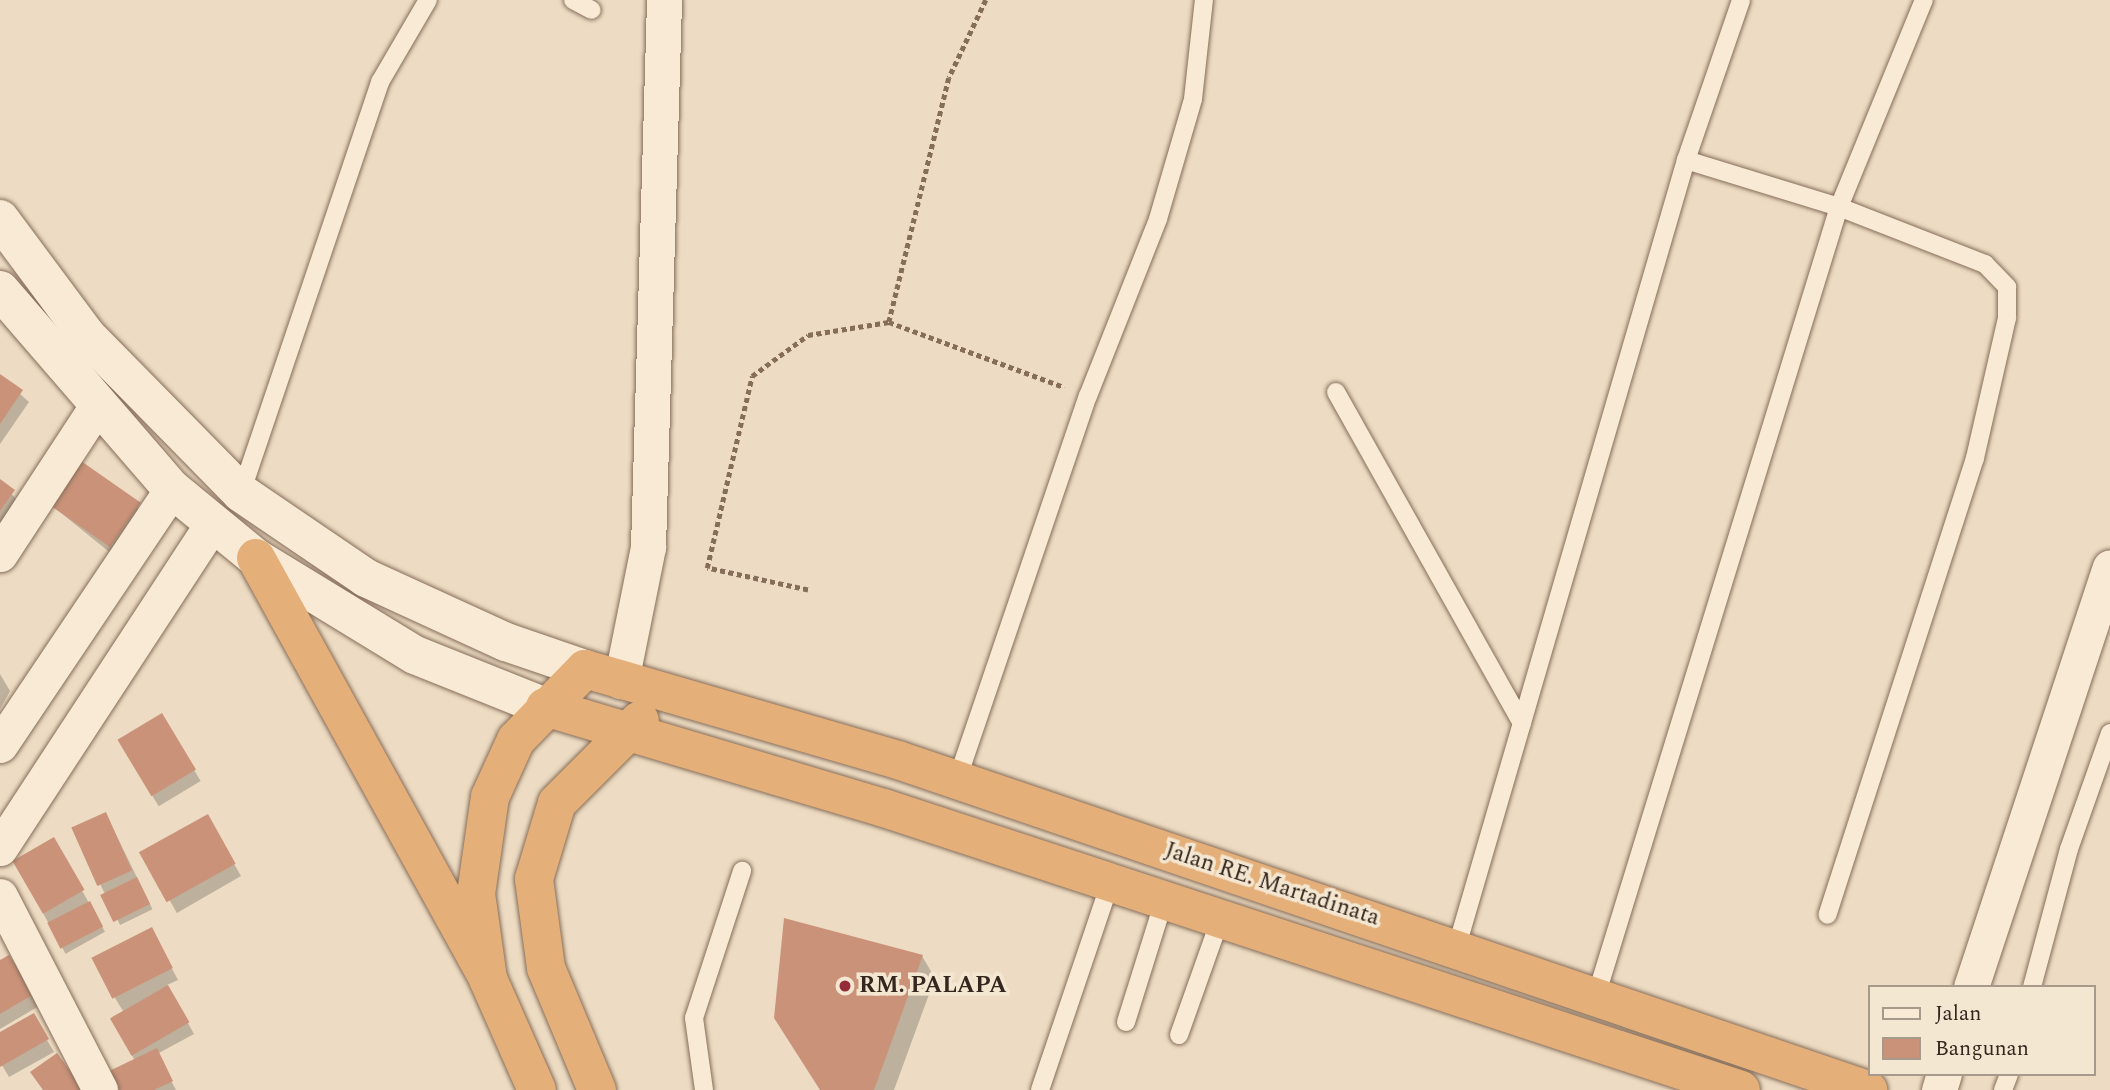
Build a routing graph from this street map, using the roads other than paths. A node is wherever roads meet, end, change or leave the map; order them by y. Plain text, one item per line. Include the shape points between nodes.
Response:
1 (428, 0) edge
2 (573, 0) edge
3 (664, 0) edge
4 (1204, 0) edge
5 (1741, 0) edge
6 (1924, 0) edge
7 (592, 10) dead end
8 (1686, 160) junction
9 (1839, 206) junction
10 (0, 219) edge
11 (0, 290) edge
12 (1336, 392) dead end
13 (97, 407) junction
14 (172, 489) junction
15 (241, 493) junction
16 (214, 523) junction
17 (0, 554) edge
18 (256, 558) junction
19 (2110, 567) edge
20 (584, 669) junction
21 (621, 681) junction
22 (671, 694) junction
23 (545, 707) junction
24 (1522, 723) junction
25 (2110, 733) edge
26 (623, 734) junction
27 (0, 745) edge
28 (957, 780) junction
29 (0, 848) edge
30 (742, 871) dead end
31 (1110, 883) junction
32 (0, 896) edge
33 (1164, 901) junction
34 (1826, 915) dead end
35 (1220, 920) junction
36 (1457, 946) junction
37 (488, 979) junction
38 (1972, 985) edge
39 (2033, 985) edge
40 (1441, 993) junction
41 (1597, 993) junction
42 (1126, 1023) dead end
43 (1179, 1035) dead end
44 (100, 1090) edge
45 (537, 1090) edge
46 (597, 1090) edge
47 (704, 1090) edge
48 (1040, 1090) edge
49 (1741, 1090) edge
50 (1868, 1090) edge

1 - 15 lane via 380,82
2 - 7 lane
3 - 21 street via 648,547
4 - 28 lane via 1193,99 1166,192 1088,396
5 - 8 lane
6 - 9 lane
8 - 9 lane
8 - 24 lane
9 - 34 lane via 1985,264 2001,276 2009,301 1975,458
9 - 41 lane
10 - 15 street via 86,335
11 - 13 street
12 - 24 lane
13 - 14 street
13 - 17 street
14 - 16 street
14 - 27 street
15 - 20 street via 366,578 506,642
16 - 18 street
16 - 29 street
18 - 23 street via 415,655
18 - 37 highway
19 - 38 street
20 - 21 highway, Jalan RE. Martadinata
20 - 23 highway
21 - 22 highway, Jalan RE. Martadinata
22 - 26 highway
22 - 28 highway, Jalan RE. Martadinata
23 - 26 highway
23 - 37 highway via 516,740 500,770 482,835 475,894
24 - 36 lane
25 - 39 lane via 2069,849
26 - 31 highway via 884,807
26 - 46 highway via 557,803 534,879 546,968
28 - 36 highway, Jalan RE. Martadinata
30 - 47 lane via 694,1018
31 - 33 highway
31 - 48 lane
32 - 44 street
33 - 35 highway
33 - 42 lane
35 - 40 highway
35 - 43 lane
36 - 40 highway
36 - 41 highway, Jalan RE. Martadinata
37 - 45 highway
40 - 49 highway
41 - 50 highway, Jalan RE. Martadinata

